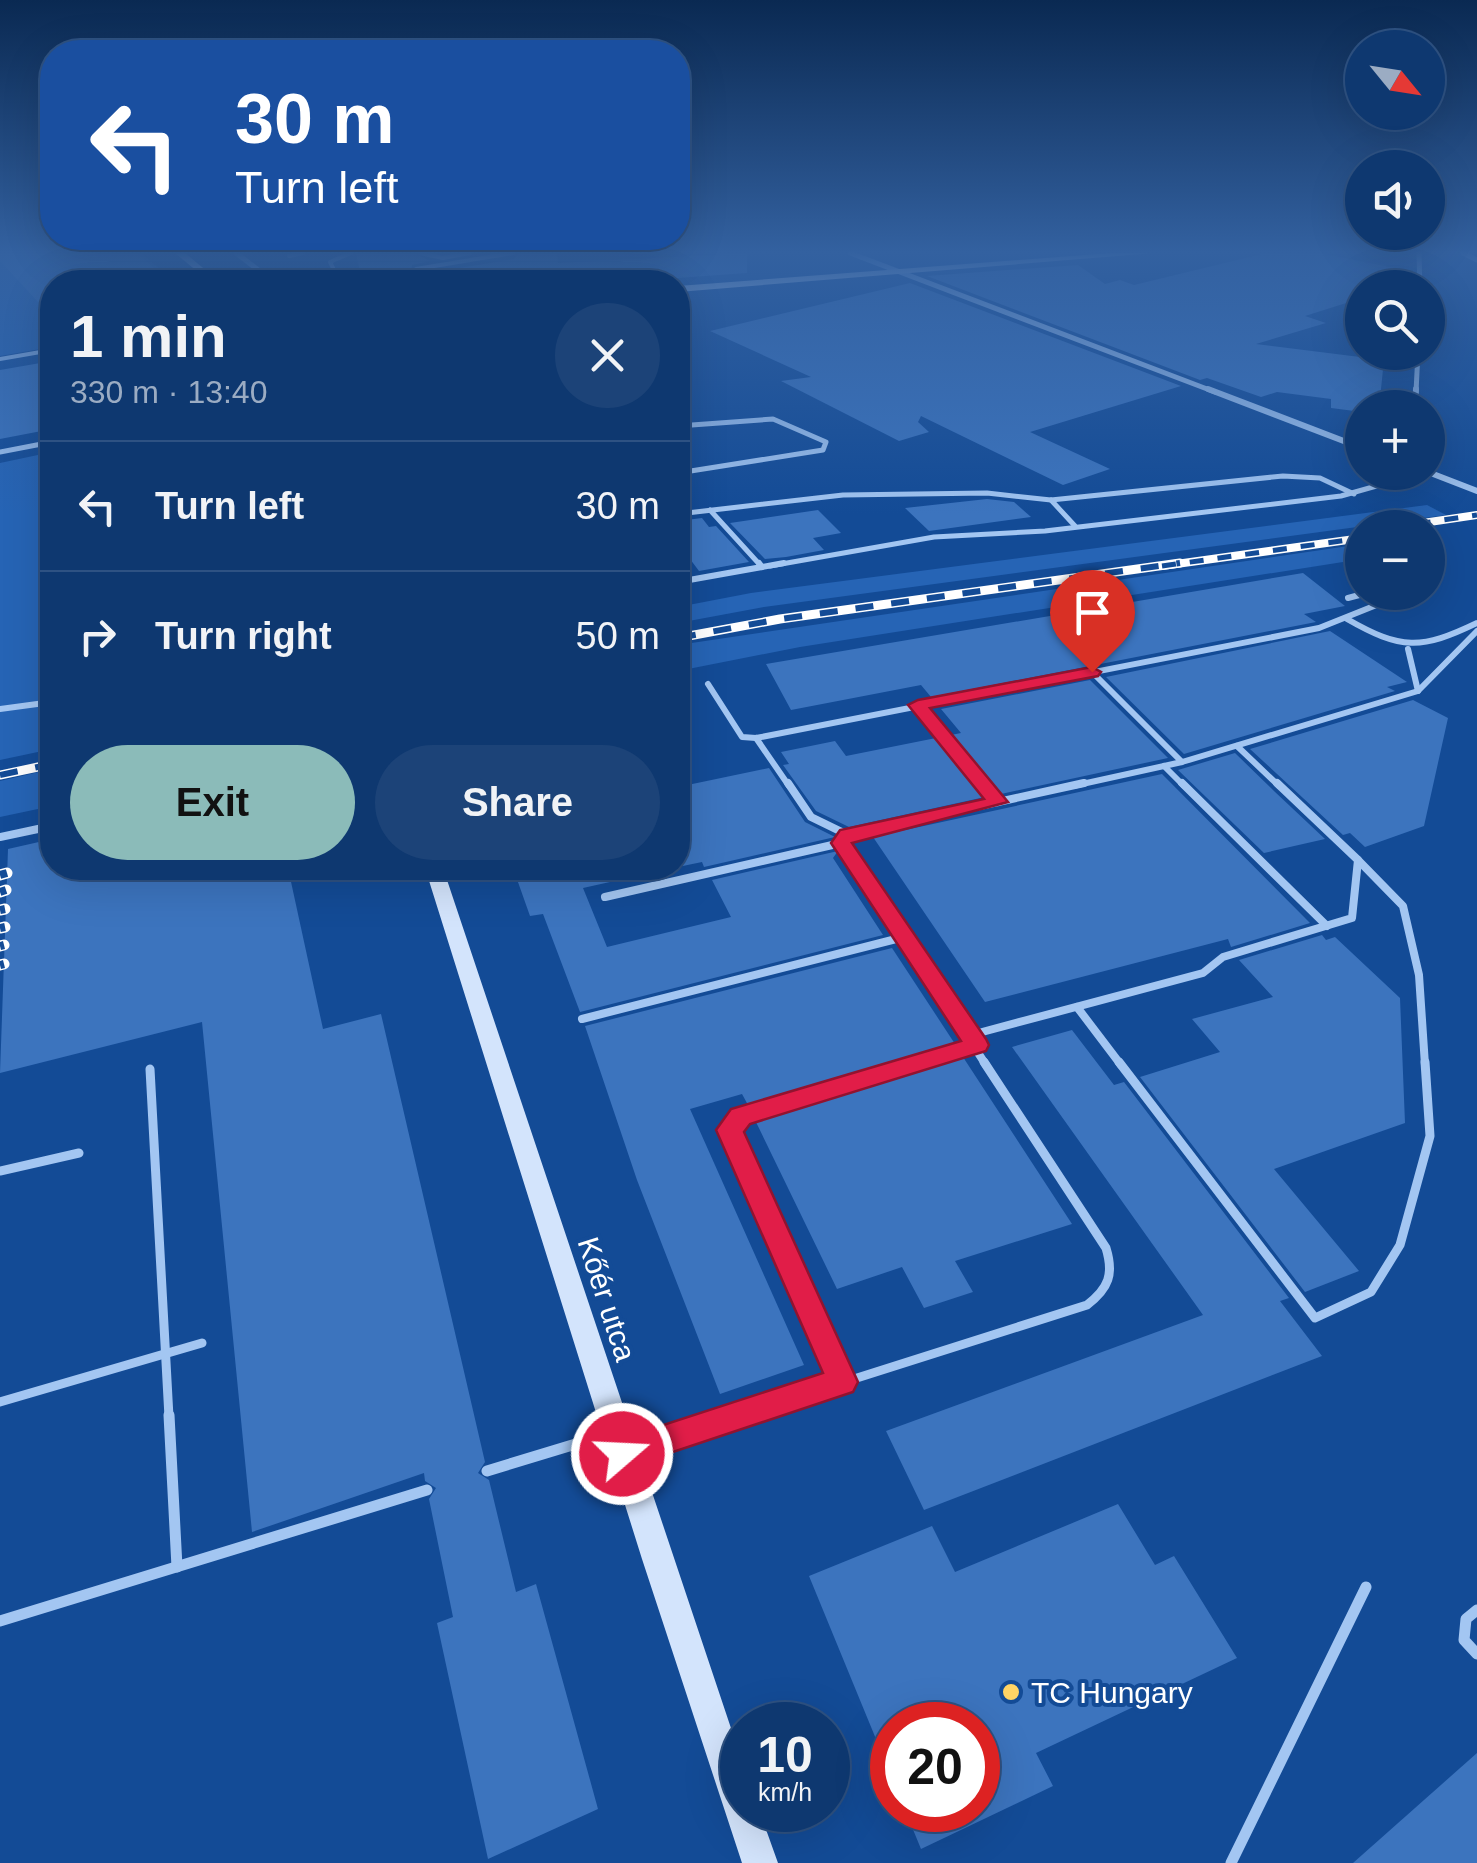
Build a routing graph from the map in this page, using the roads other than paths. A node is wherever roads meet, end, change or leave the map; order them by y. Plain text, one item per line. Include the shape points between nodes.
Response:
1 (1078, 340) edge
2 (40, 352) edge
3 (0, 359) edge
4 (690, 425) edge
5 (1345, 442) edge
6 (40, 444) edge
7 (0, 452) edge
8 (690, 471) edge
9 (1445, 479) edge
10 (1477, 481) edge
11 (1456, 484) junction
12 (1367, 490) edge
13 (1477, 492) edge
14 (1354, 494) junction
15 (1051, 500) junction
16 (710, 510) junction
17 (690, 512) edge
18 (1075, 526) junction
19 (762, 567) junction
20 (690, 580) edge
21 (1369, 610) edge
22 (1347, 619) junction
23 (1477, 623) edge
24 (1477, 631) edge
25 (1408, 648) junction
26 (1092, 672) junction
27 (708, 684) dead end
28 (1418, 692) junction
29 (40, 704) edge
30 (918, 705) junction
31 (0, 710) edge
32 (756, 738) junction
33 (1237, 746) junction
34 (1182, 762) junction
35 (1164, 766) junction
36 (998, 802) junction
37 (40, 829) edge
38 (0, 837) edge
39 (844, 839) junction
40 (1358, 860) junction
41 (690, 876) edge
42 (438, 880) edge
43 (675, 880) edge
44 (605, 897) dead end
45 (1326, 926) junction
46 (904, 936) junction
47 (1077, 1007) junction
48 (582, 1020) dead end
49 (974, 1040) junction
50 (150, 1069) dead end
51 (79, 1153) dead end
52 (0, 1172) edge
53 (202, 1343) dead end
54 (166, 1354) junction
55 (842, 1382) junction
56 (0, 1402) edge
57 (619, 1443) junction
58 (487, 1471) dead end
59 (427, 1490) dead end
60 (178, 1567) junction
61 (1366, 1587) dead end
62 (1477, 1610) edge
63 (0, 1621) edge
64 (1477, 1654) edge
65 (760, 1863) edge
66 (1231, 1863) edge

1 - 5 street
2 - 3 lane
4 - 8 lane via 773,418 826,442 823,450
6 - 7 lane
9 - 11 street
10 - 11 street
11 - 13 street
12 - 14 lane
14 - 15 lane via 1320,478 1283,476
14 - 18 lane
15 - 16 lane via 987,493 858,495
15 - 18 lane
16 - 17 lane
16 - 19 lane
18 - 19 lane via 934,536
19 - 20 lane
21 - 22 lane
22 - 25 lane
22 - 26 lane
23 - 25 lane via 1433,646
24 - 28 lane
25 - 28 lane
26 - 30 lane
26 - 34 lane
27 - 32 lane via 742,737
28 - 33 lane
29 - 31 lane
30 - 32 lane
30 - 36 lane
32 - 39 lane via 812,817
33 - 34 lane
33 - 40 lane
34 - 35 lane
35 - 36 lane
35 - 45 lane
36 - 39 lane
37 - 38 lane
39 - 41 lane
39 - 46 lane
40 - 45 lane via 1352,918
40 - 47 lane via 1403,906 1418,975 1430,1136 1400,1245 1372,1292 1315,1318
42 - 57 street, Kőér utca
43 - 44 lane
45 - 47 lane via 1223,956 1203,973
46 - 48 lane
46 - 49 lane
47 - 49 lane
49 - 55 lane via 740,1116 730,1130
49 - 55 lane via 1106,1248 1114,1270 1108,1290 1087,1305
50 - 54 lane
51 - 52 lane
53 - 54 lane
54 - 56 lane
54 - 60 lane
55 - 57 lane
57 - 58 lane
57 - 65 street, Kőér utca
59 - 60 lane
60 - 63 lane
61 - 66 lane
62 - 64 lane via 1466,1620 1464,1640

